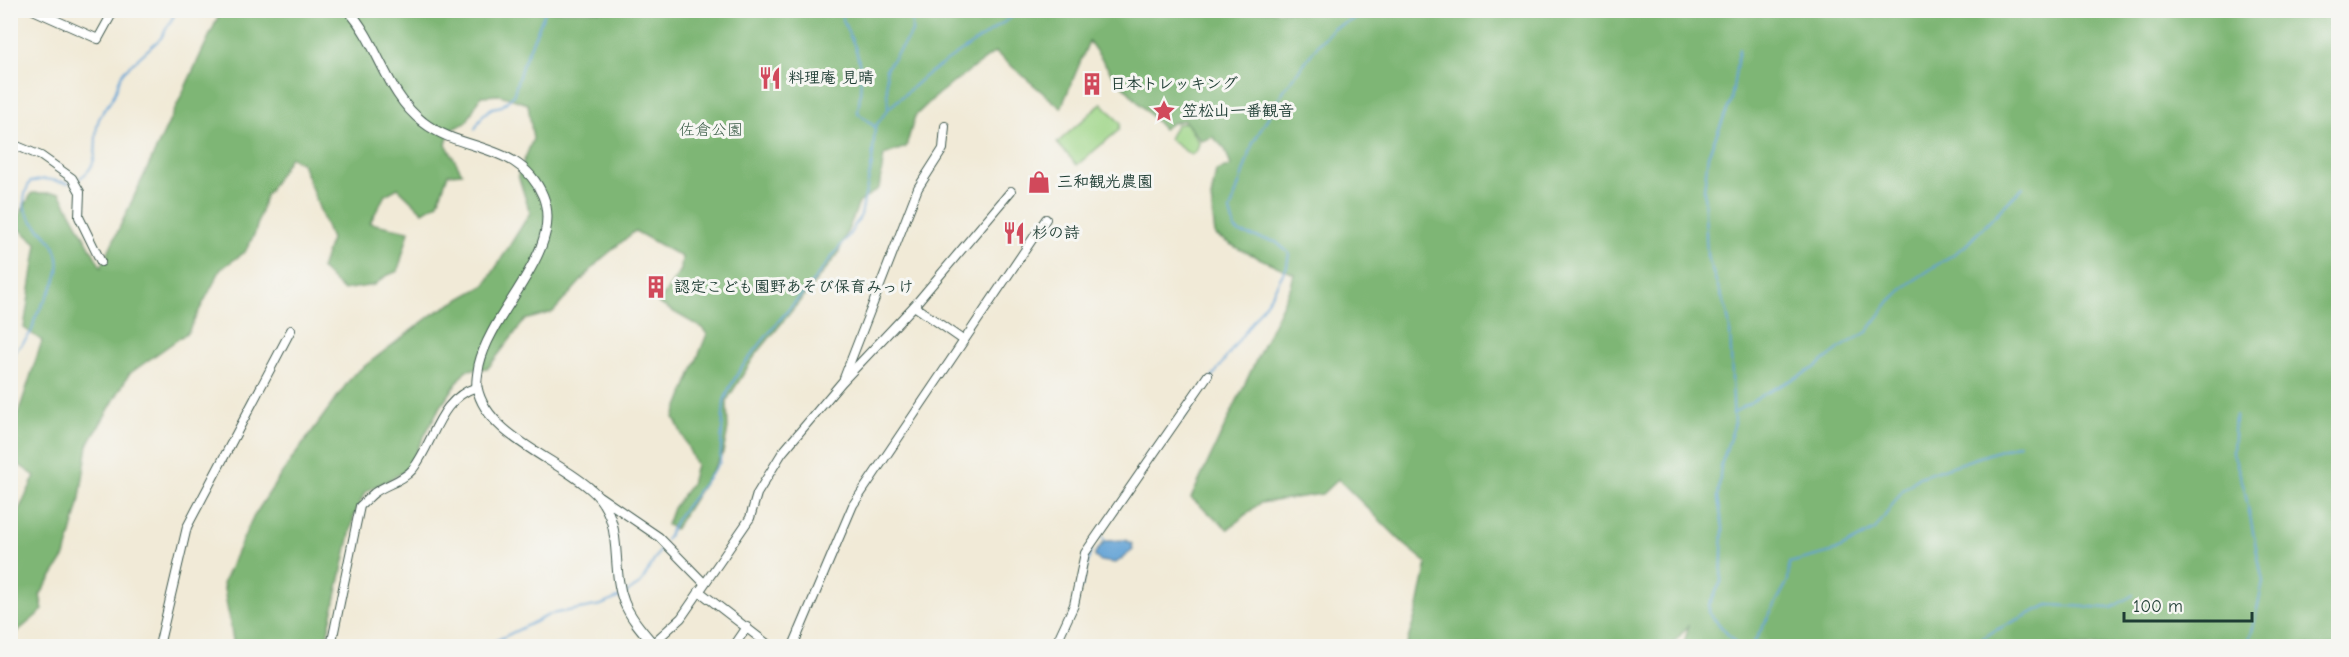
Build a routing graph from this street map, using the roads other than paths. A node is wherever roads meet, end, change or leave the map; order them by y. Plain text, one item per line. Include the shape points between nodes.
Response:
1 (33, 10) edge
2 (114, 10) edge
3 (348, 10) edge
4 (945, 126) dead end
5 (10, 143) edge
6 (1011, 191) dead end
7 (1046, 219) dead end
8 (101, 262) dead end
9 (914, 306) junction
10 (291, 330) dead end
11 (963, 340) junction
12 (1208, 375) dead end
13 (842, 382) junction
14 (477, 387) junction
15 (596, 495) junction
16 (704, 583) junction
17 (699, 591) junction
18 (747, 627) junction
19 (159, 646) edge
20 (331, 646) edge
21 (653, 646) edge
22 (734, 646) edge
23 (770, 646) edge
24 (793, 646) edge
25 (1055, 646) edge

1 - 2 street via 98,39
3 - 14 street via 372,42 406,107 439,132 514,160 528,172 544,199 546,230 541,249 489,335
4 - 13 street via 943,148 918,188
5 - 8 street via 41,156 72,178 80,192 79,217
6 - 9 street
7 - 11 street
9 - 11 street
9 - 13 street
10 - 19 street via 187,527
11 - 24 street via 853,505
12 - 25 street via 1085,554 1074,605
13 - 16 street via 782,453 757,494 750,518
14 - 15 street via 496,421
14 - 20 street via 463,392 440,418 413,470 360,506
15 - 16 street via 666,544
15 - 21 street via 614,528 624,602
16 - 17 street
17 - 18 street
17 - 21 street via 681,618
18 - 22 street
18 - 23 street

